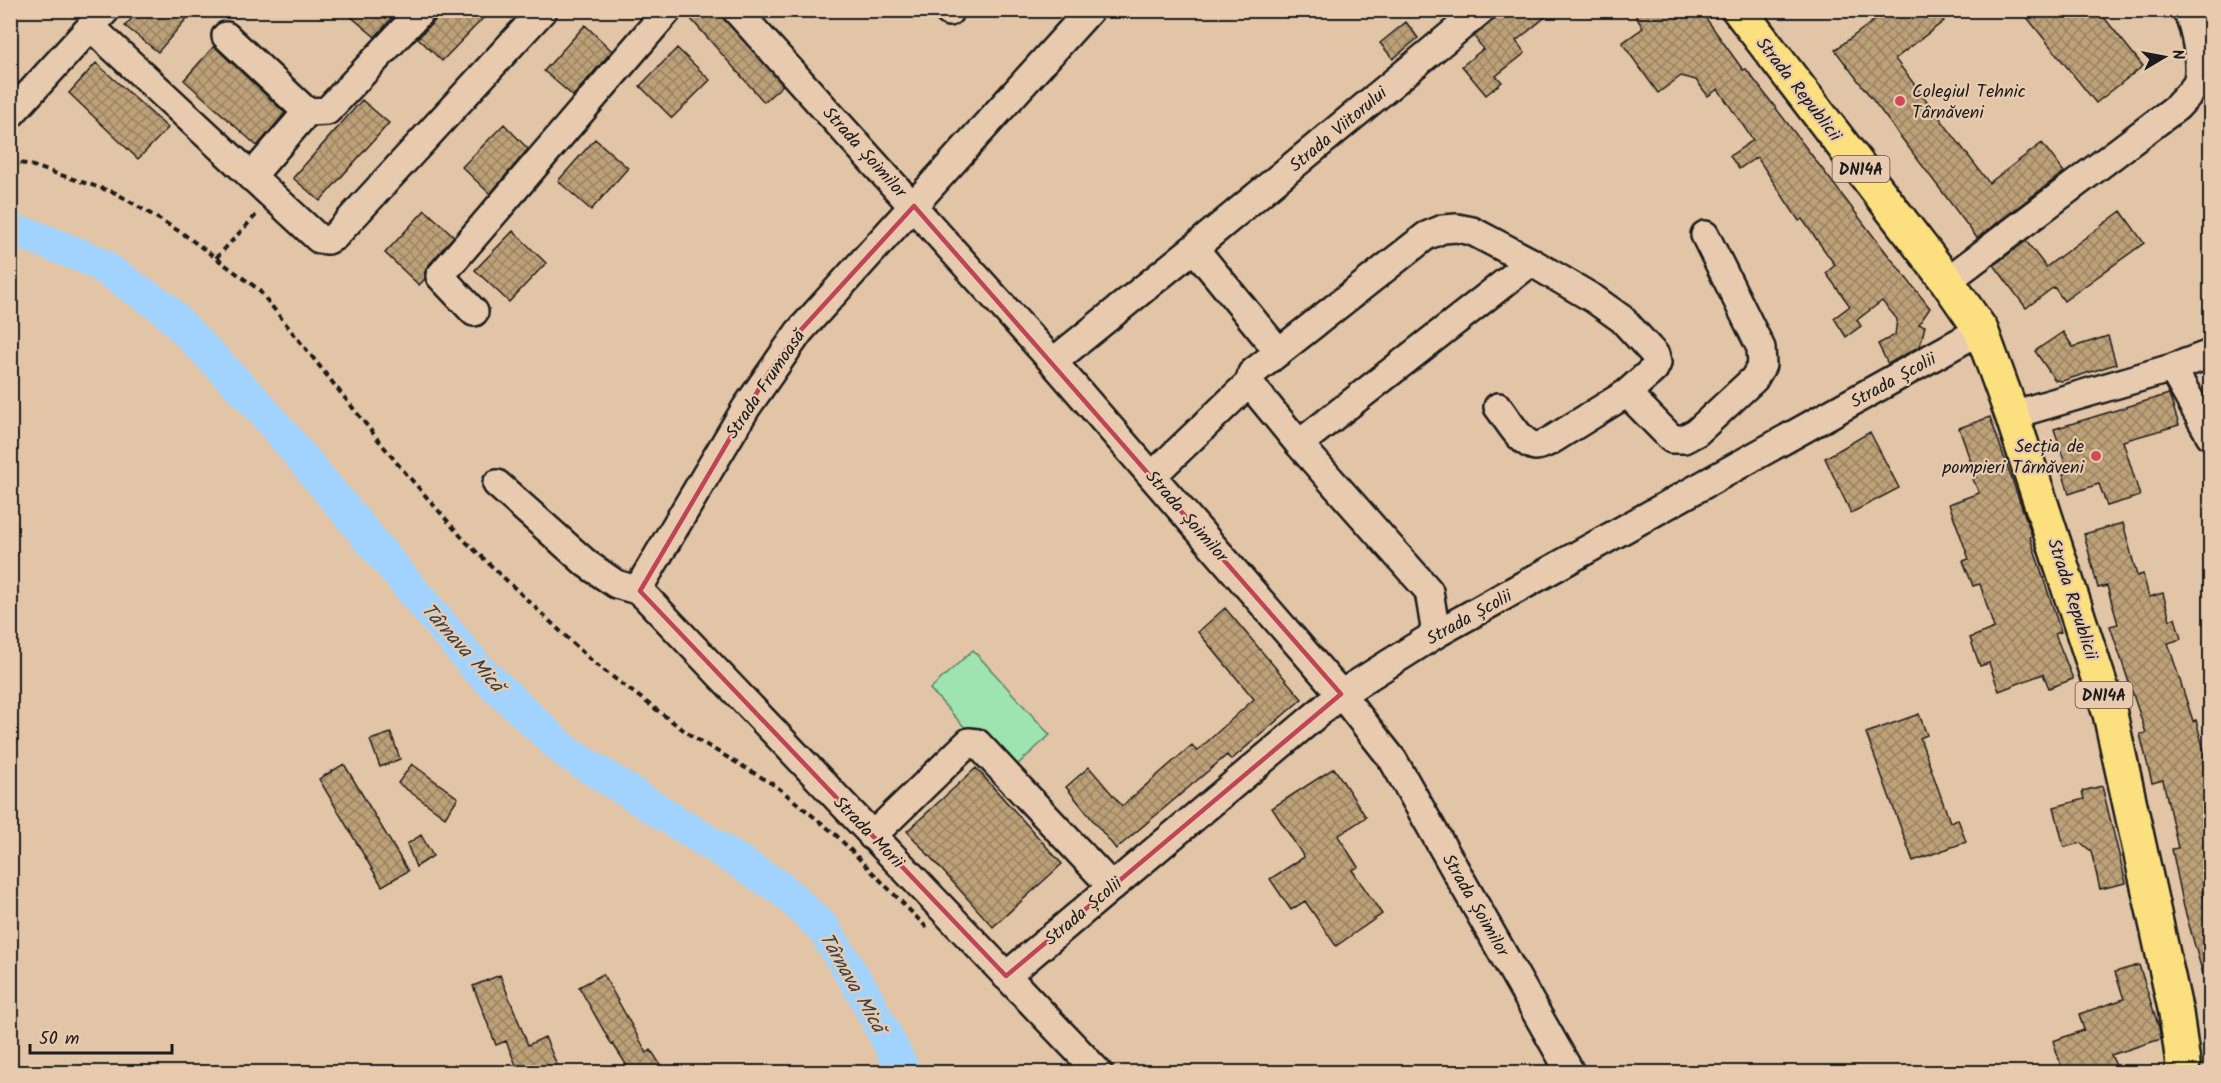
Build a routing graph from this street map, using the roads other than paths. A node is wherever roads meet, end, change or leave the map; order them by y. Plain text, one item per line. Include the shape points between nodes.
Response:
1 (543, 10) edge
2 (668, 10) edge
3 (736, 10) edge
4 (1090, 10) edge
5 (1481, 10) edge
6 (1739, 10) edge
7 (421, 11) edge
8 (2196, 16) edge
9 (98, 19) edge
10 (226, 36) dead end
11 (307, 112) junction
12 (10, 115) edge
13 (251, 177) junction
14 (914, 206) junction
15 (1705, 234) dead end
16 (1194, 248) junction
17 (1531, 262) junction
18 (1947, 281) junction
19 (474, 312) dead end
20 (1981, 330) junction
21 (1279, 352) junction
22 (2211, 354) edge
23 (1053, 362) junction
24 (2172, 368) junction
25 (1250, 382) junction
26 (1627, 393) junction
27 (1498, 406) dead end
28 (2012, 415) junction
29 (2211, 435) edge
30 (1299, 444) junction
31 (1152, 476) junction
32 (497, 484) dead end
33 (640, 591) junction
34 (1436, 634) junction
35 (1341, 694) junction
36 (872, 836) junction
37 (1112, 887) junction
38 (1006, 976) junction
39 (1098, 1072) edge
40 (1570, 1072) edge
41 (2181, 1072) edge

1 - 13 street via 335,236 319,239
2 - 19 street via 440,276
3 - 14 street, Strada Șoimilor
4 - 14 street, Strada Frumoasă
5 - 16 street, Strada Viitorului
6 - 18 main road, Strada Republicii / DN14A
7 - 11 street via 327,111
8 - 18 street via 2197,84 2177,107
9 - 12 street
9 - 13 street
10 - 11 street
11 - 13 street
14 - 23 street, Strada Șoimilor
14 - 33 street, Strada Frumoasă via 799,332 769,372
15 - 26 street via 1761,348 1762,365 1754,379 1697,432 1684,439 1672,439
16 - 21 street
16 - 23 street, Strada Viitorului
17 - 21 street via 1472,231 1443,229 1426,236
17 - 26 street via 1622,319 1655,355 1654,369
17 - 30 street
18 - 20 main road, Strada Republicii / DN14A
20 - 28 main road, Strada Republicii / DN14A
20 - 34 street, Strada Școlii
21 - 25 street via 1252,373
22 - 24 street
23 - 31 street, Strada Șoimilor
24 - 28 street
24 - 29 street
25 - 30 street
25 - 31 street
26 - 27 street via 1538,446 1528,443
28 - 41 main road, Strada Republicii / DN14A via 2120,751 2176,1013
30 - 34 street via 1429,591
31 - 35 street, Strada Șoimilor
32 - 33 street via 587,564 616,584
33 - 36 street, Strada Morii
34 - 35 street, Strada Școlii
35 - 37 street, Strada Școlii
35 - 40 street, Strada Șoimilor via 1393,760
36 - 37 street via 969,742 977,743
36 - 38 street, Strada Morii
37 - 38 street, Strada Școlii
38 - 39 street, Strada Morii

